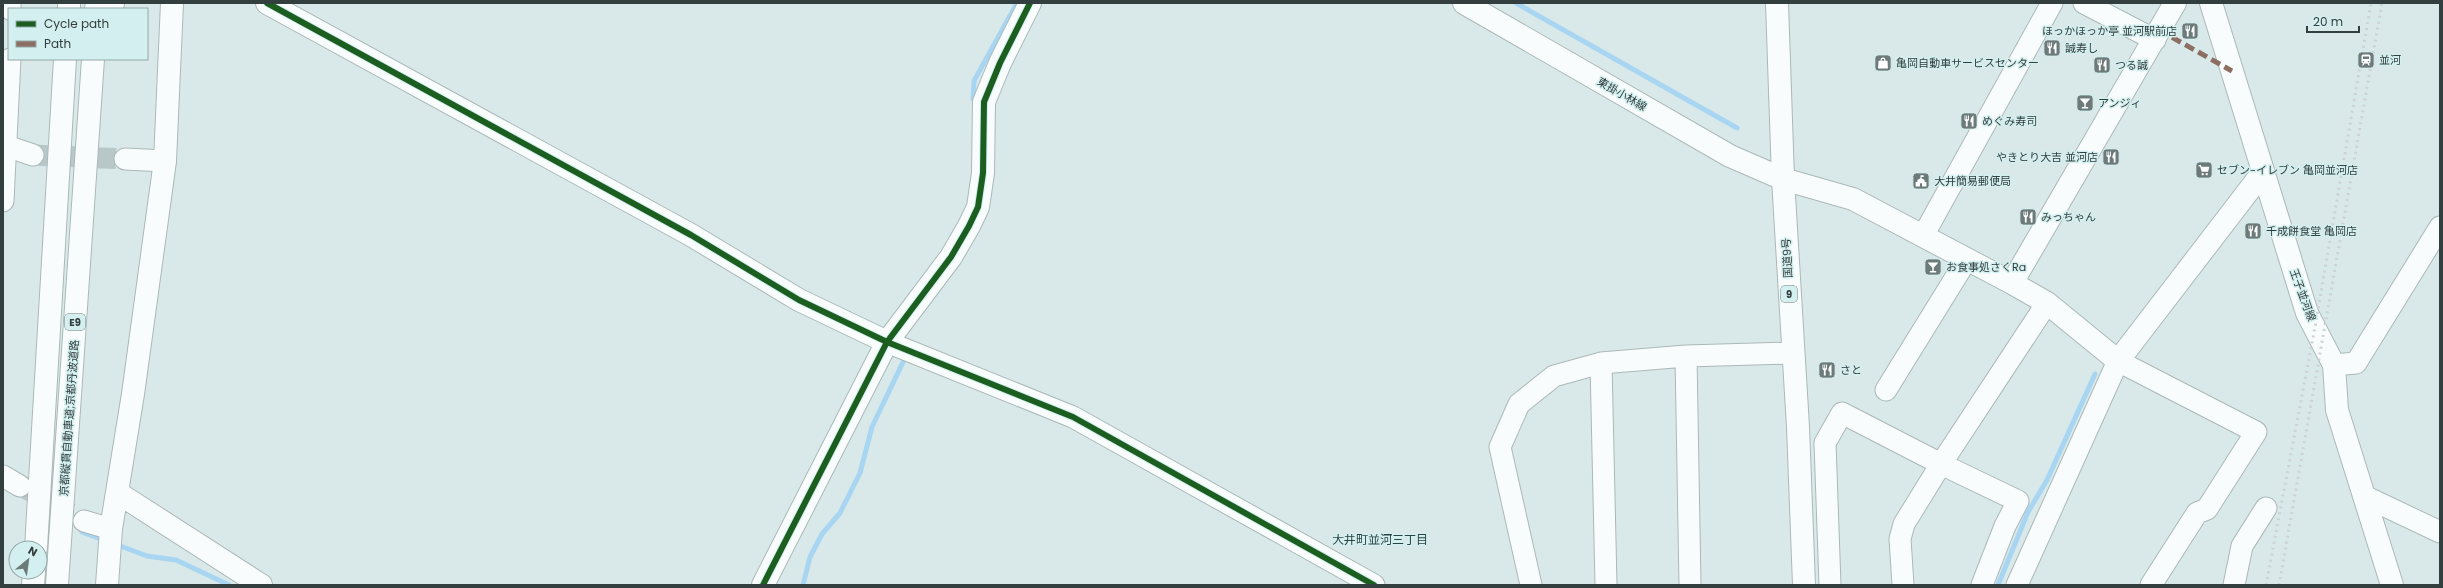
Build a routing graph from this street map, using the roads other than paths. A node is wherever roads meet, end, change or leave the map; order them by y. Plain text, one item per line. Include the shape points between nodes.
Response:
1 (172, 3) edge
2 (267, 3) edge
3 (1030, 3) edge
4 (1464, 3) edge
5 (1777, 3) edge
6 (2052, 3) edge
7 (2084, 3) edge
8 (2175, 3) edge
9 (2211, 3) edge
10 (2154, 40) junction
11 (10, 60) edge
12 (64, 60) edge
13 (93, 60) edge
14 (4, 146) edge
15 (33, 155) tunnel mouth
16 (125, 159) tunnel mouth
17 (165, 161) junction
18 (2263, 172) junction
19 (1783, 179) junction
20 (3, 201) edge
21 (2440, 227) edge
22 (1923, 236) junction
23 (1967, 259) junction
24 (2012, 283) junction
25 (2047, 304) junction
26 (887, 342) junction
27 (1792, 353) junction
28 (1686, 356) junction
29 (2118, 361) junction
30 (1601, 363) junction
31 (2334, 365) junction
32 (1886, 390) dead end
33 (1941, 464) junction
34 (118, 492) junction
35 (2364, 496) junction
36 (2266, 508) dead end
37 (84, 521) tunnel mouth
38 (111, 529) junction
39 (2440, 532) edge
40 (36, 540) edge
41 (1986, 583) edge
42 (58, 585) edge
43 (107, 585) edge
44 (261, 585) edge
45 (763, 585) edge
46 (1374, 585) edge
47 (1531, 585) edge
48 (1606, 585) edge
49 (1690, 585) edge
50 (1804, 585) edge
51 (1830, 585) edge
52 (1903, 585) edge
53 (2017, 585) edge
54 (2151, 585) edge
55 (2234, 585) edge
56 (2392, 585) edge

1 - 17 main road
2 - 26 main road via 691,235 799,300
3 - 26 main road via 984,102 983,173 978,207 951,257
4 - 19 main road, 東掛小林線 via 1730,156
5 - 19 main road, 国道9号 / 9
6 - 22 street
7 - 10 street
8 - 10 main road
9 - 18 main road, 王子並河線
10 - 24 main road
11 - 14 street
12 - 40 main road, E9
13 - 42 main road, 京都縦貫自動車道;京都丹波道路 / E9
14 - 15 street
14 - 20 street
16 - 17 street
17 - 34 main road
18 - 29 main road
18 - 31 main road, 王子並河線 via 2307,314
19 - 22 main road, 東掛小林線 via 1853,200
19 - 27 main road, 国道9号 / 9
21 - 31 street via 2356,363
22 - 23 main road, 東掛小林線
23 - 24 main road, 東掛小林線
23 - 32 street
24 - 25 main road, 東掛小林線
25 - 29 main road, 東掛小林線
25 - 33 street
26 - 45 main road
26 - 46 street via 1073,417
27 - 28 street
27 - 50 main road, 国道9号 / 9 via 1802,505
28 - 30 street
28 - 49 street
29 - 53 street
29 - 54 street via 2256,432 2207,509 2197,513
30 - 47 street via 1554,376 1519,404 1500,447
30 - 48 street
31 - 35 main road, 王子並河線 via 2337,410
33 - 41 street via 2018,501 2005,526
33 - 51 street via 1842,414 1825,443
33 - 52 street via 1904,524 1900,539
34 - 38 main road
34 - 44 main road
35 - 39 street
35 - 56 main road, 王子並河線
36 - 55 street via 2242,546
37 - 38 street
38 - 43 main road

